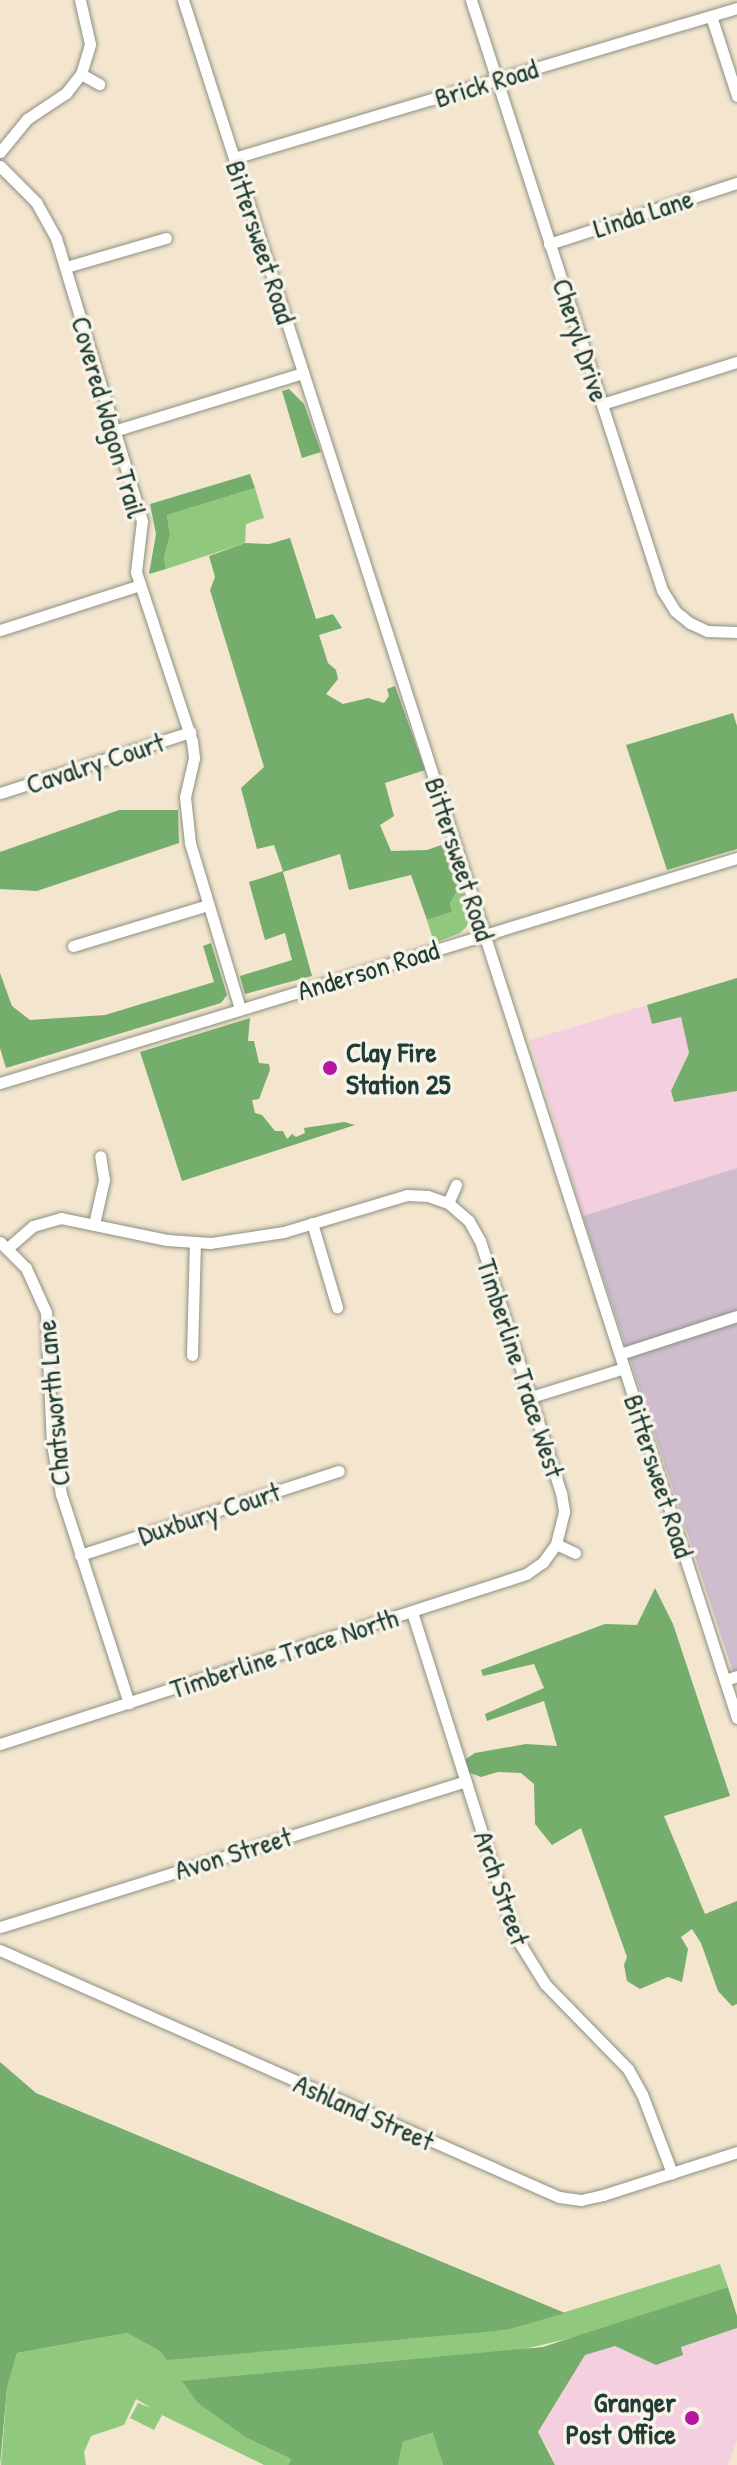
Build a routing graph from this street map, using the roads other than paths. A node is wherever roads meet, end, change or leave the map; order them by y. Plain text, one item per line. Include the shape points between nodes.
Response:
1 (80, 0) edge
2 (183, 0) edge
3 (471, 0) edge
4 (737, 8) edge
5 (711, 16) junction
6 (81, 74) junction
7 (498, 79) junction
8 (99, 84) dead end
9 (737, 96) edge
10 (0, 152) edge
11 (234, 158) junction
12 (0, 166) edge
13 (737, 183) edge
14 (166, 238) dead end
15 (549, 244) junction
16 (66, 267) junction
17 (737, 362) edge
18 (303, 373) junction
19 (602, 404) junction
20 (114, 431) junction
21 (140, 585) junction
22 (690, 623) junction
23 (0, 630) edge
24 (737, 632) edge
25 (682, 636) dead end
26 (190, 732) junction
27 (0, 793) edge
28 (737, 858) edge
29 (208, 905) junction
30 (485, 935) junction
31 (73, 946) dead end
32 (240, 1009) junction
33 (0, 1083) edge
34 (100, 1156) dead end
35 (456, 1185) dead end
36 (448, 1203) junction
37 (312, 1223) junction
38 (94, 1224) junction
39 (195, 1243) junction
40 (4, 1245) edge
41 (337, 1307) dead end
42 (737, 1316) edge
43 (620, 1354) junction
44 (192, 1355) dead end
45 (624, 1368) junction
46 (531, 1397) junction
47 (339, 1471) dead end
48 (556, 1544) junction
49 (575, 1553) dead end
50 (80, 1555) junction
51 (412, 1612) junction
52 (731, 1678) edge
53 (129, 1703) junction
54 (737, 1718) edge
55 (0, 1744) edge
56 (466, 1781) junction
57 (0, 1927) edge
58 (0, 1950) edge
59 (737, 2152) edge
60 (672, 2173) junction

1 - 6 street via 90,44
2 - 11 street, Bittersweet Road
3 - 7 street, Cheryl Drive
4 - 5 street, Brick Road
5 - 7 street, Brick Road
5 - 9 street
6 - 8 street
6 - 10 street via 66,93 27,119
7 - 11 street, Brick Road
7 - 15 street, Cheryl Drive
11 - 18 street, Bittersweet Road
12 - 16 street, Covered Wagon Trail via 36,202
13 - 15 street, Linda Lane
14 - 16 street
15 - 19 street, Cheryl Drive
16 - 20 street, Covered Wagon Trail
17 - 19 street
18 - 20 street
18 - 30 street, Bittersweet Road
19 - 22 street, Cheryl Drive via 662,590
20 - 21 street, Covered Wagon Trail via 142,521 135,561
21 - 23 street
21 - 26 street, Covered Wagon Trail
22 - 24 street via 707,631
22 - 25 street
26 - 27 street, Cavalry Court
26 - 29 street, Covered Wagon Trail via 194,758 186,805
28 - 30 street, Anderson Road
29 - 31 street
29 - 32 street, Covered Wagon Trail
30 - 32 street, Anderson Road
30 - 43 street, Bittersweet Road
32 - 33 street, Anderson Road
34 - 38 street via 104,1180
35 - 36 street
36 - 37 street via 407,1195
36 - 46 street, Timberline Trace West via 477,1233
37 - 39 street via 242,1241
37 - 41 street
38 - 39 street
38 - 40 street via 48,1221
39 - 44 street
40 - 50 street, Chatsworth Lane via 26,1268 46,1312 55,1467
42 - 43 street
43 - 45 street, Bittersweet Road
45 - 46 street
45 - 52 street, Bittersweet Road
46 - 48 street, Timberline Trace West via 563,1502
47 - 50 street, Duxbury Court
48 - 49 street
48 - 51 street, Timberline Trace North via 526,1574
50 - 53 street, Chatsworth Lane
51 - 53 street, Timberline Trace North
51 - 56 street, Arch Street
52 - 54 street, Bittersweet Road
53 - 55 street, Timberline Trace North
56 - 57 street, Avon Street
56 - 60 street, Arch Street via 521,1947 545,1984 628,2069
58 - 60 street, Ashland Street via 559,2197 591,2198
59 - 60 street, Ashland Street

